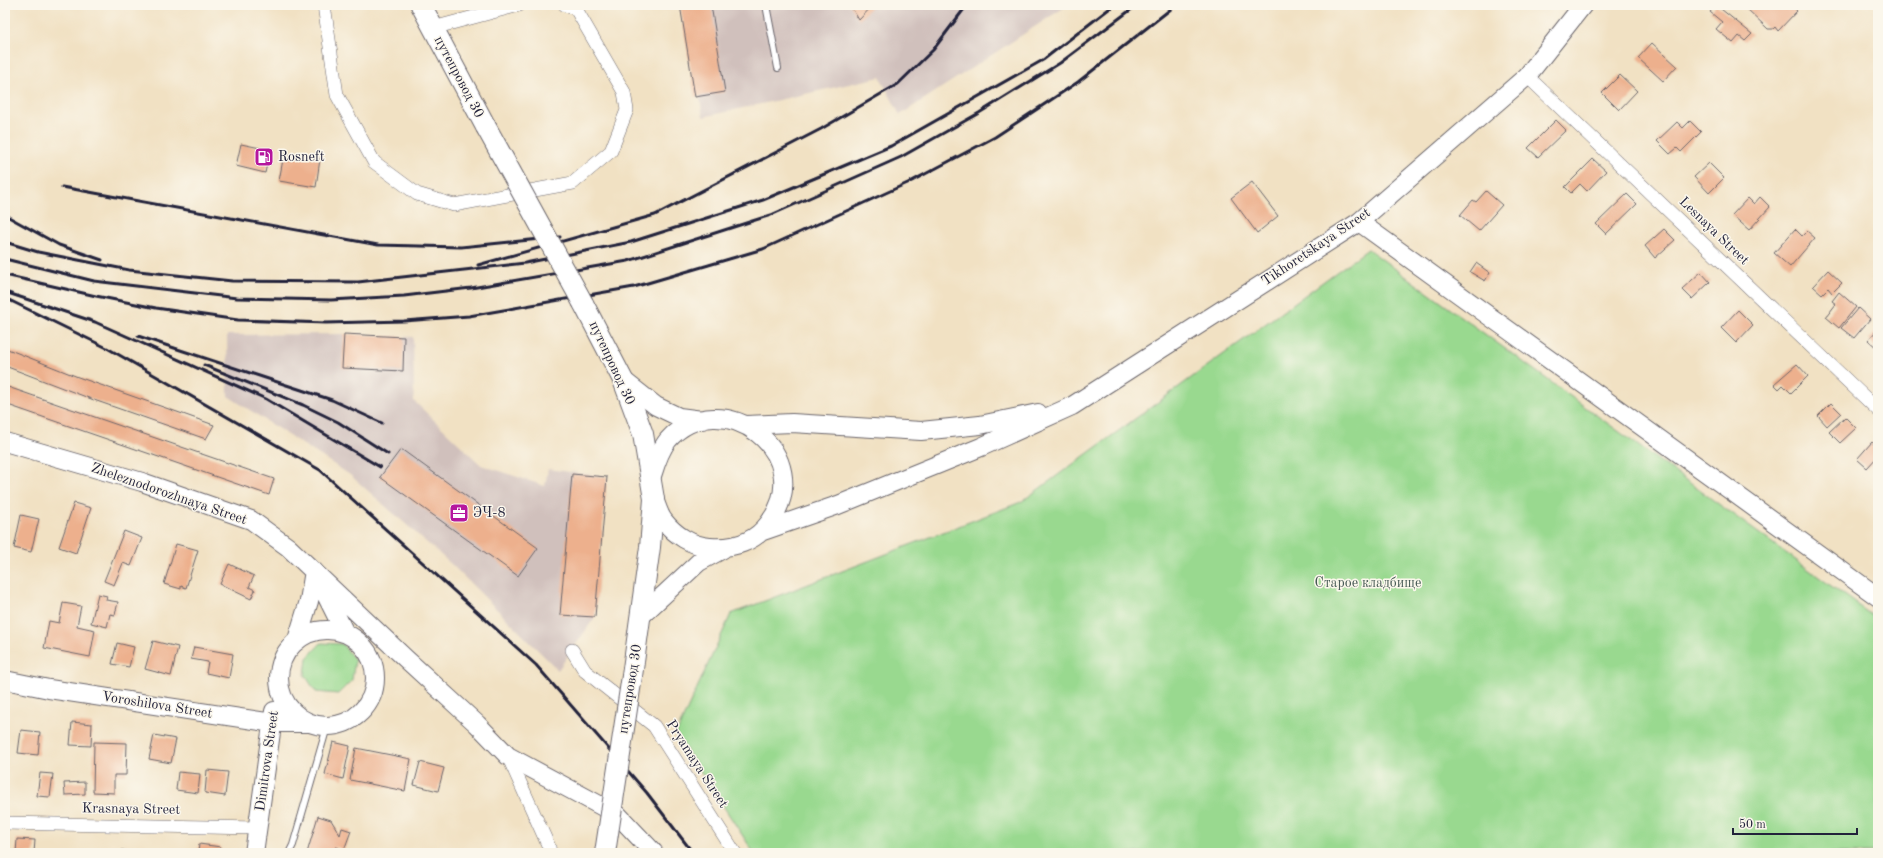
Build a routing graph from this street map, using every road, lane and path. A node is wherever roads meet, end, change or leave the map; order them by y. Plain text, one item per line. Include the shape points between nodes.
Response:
1 (324, 5) edge
2 (421, 5) edge
3 (519, 5) edge
4 (766, 5) edge
5 (1583, 5) edge
6 (574, 6) edge
7 (433, 28) junction
8 (778, 68) dead end
9 (1527, 76) junction
10 (1359, 222) junction
11 (623, 380) junction
12 (1072, 406) junction
13 (1878, 410) edge
14 (703, 420) junction
15 (746, 425) junction
16 (5, 442) edge
17 (651, 479) junction
18 (654, 499) junction
19 (763, 531) junction
20 (723, 549) junction
21 (314, 571) junction
22 (1878, 597) edge
23 (641, 616) junction
24 (352, 637) junction
25 (297, 640) junction
26 (572, 650) dead end
27 (405, 658) junction
28 (280, 669) junction
29 (5, 680) edge
30 (273, 722) junction
31 (318, 725) junction
32 (508, 756) junction
33 (5, 823) edge
34 (257, 828) junction
35 (254, 853) edge
36 (289, 853) edge
37 (550, 853) edge
38 (605, 853) edge
39 (654, 853) edge
40 (736, 853) edge

1 - 6 street via 337,95 374,162 416,194 454,205 573,183 611,152 627,110 624,92
2 - 7 main road, путепровод 30
3 - 7 street
4 - 8 lane
5 - 9 street, Tikhoretskaya Street
7 - 11 main road, путепровод 30, bridge
9 - 10 street, Tikhoretskaya Street
9 - 13 street, Lesnaya Street
10 - 12 street, Tikhoretskaya Street
10 - 22 street
11 - 14 street via 656,406 679,417
11 - 17 main road, путепровод 30 via 643,434
12 - 15 street via 980,425 921,431 792,423
12 - 19 street via 981,447 845,502
14 - 15 street via 725,419
14 - 17 street via 684,428 668,441 657,458
15 - 19 street via 763,437 776,453 782,473 782,494 776,514
16 - 21 street, Zheleznodorozhnaya Street via 142,482 251,520
17 - 18 main road, путепровод 30
18 - 20 street via 663,520 679,536 700,547
18 - 23 main road, путепровод 30
19 - 20 street via 745,543
20 - 23 street via 699,562
21 - 24 street
21 - 25 street via 309,601
21 - 27 street, Zheleznodorozhnaya Street
23 - 38 main road, путепровод 30, bridge
24 - 25 street via 328,629 311,632
24 - 27 street
24 - 31 street via 370,654 376,670 375,687 369,703 358,716 343,724
25 - 28 street via 286,653
26 - 40 street, Pryamaya Street via 585,670 654,726
27 - 32 street, Zheleznodorozhnaya Street
28 - 30 street, Dimitrova Street
28 - 31 street via 279,686 285,701 296,715
29 - 30 street, Voroshilova Street
30 - 31 street, Voroshilova Street
30 - 34 street, Dimitrova Street
31 - 36 lane via 293,845
32 - 37 street
32 - 39 street, Zheleznodorozhnaya Street via 618,815
33 - 34 street, Krasnaya Street
34 - 35 street, Dimitrova Street

